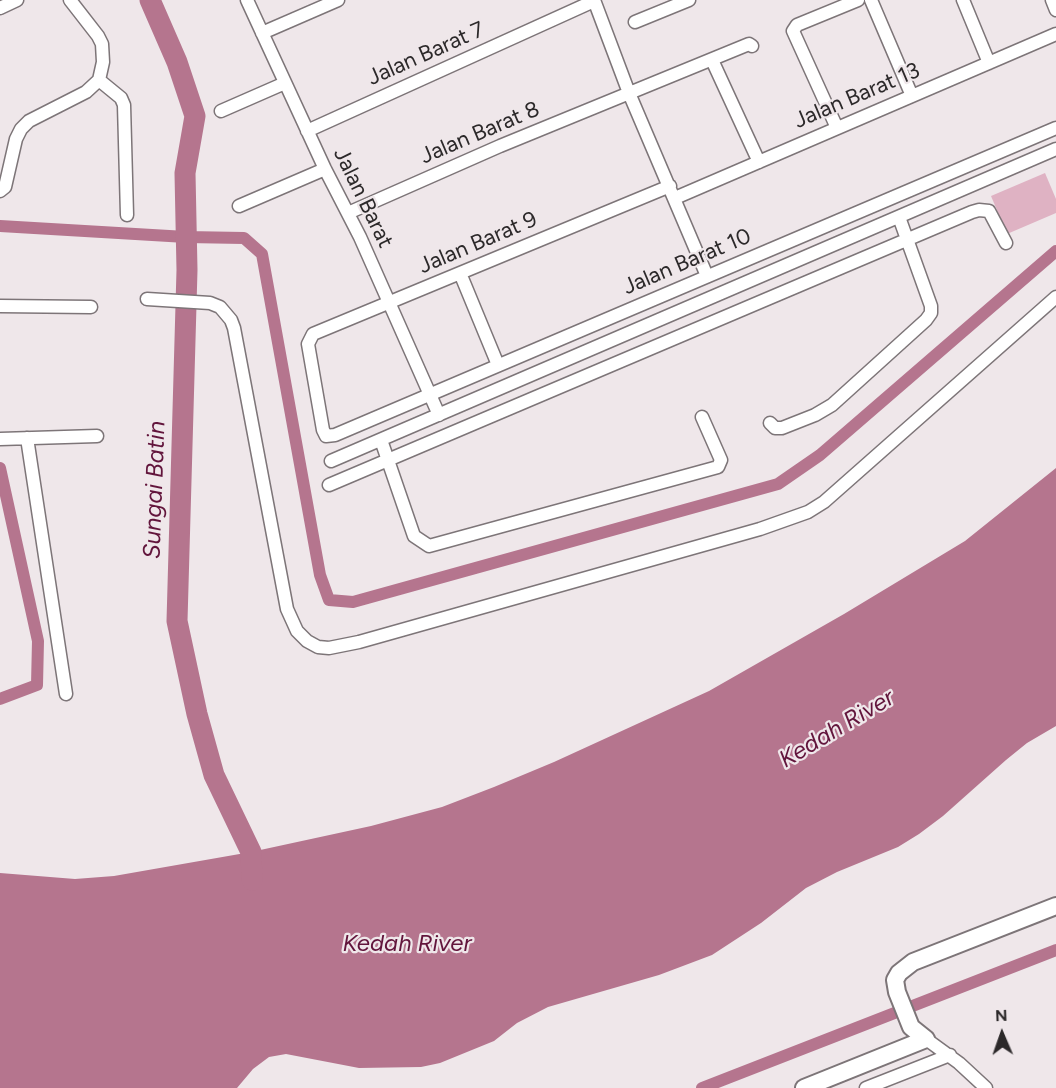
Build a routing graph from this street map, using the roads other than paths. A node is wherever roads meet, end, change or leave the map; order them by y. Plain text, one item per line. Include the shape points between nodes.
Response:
1 (17, 0) edge
2 (70, 0) edge
3 (248, 0) edge
4 (338, 0) edge
5 (689, 0) edge
6 (858, 0) edge
7 (871, 0) edge
8 (963, 0) edge
9 (1052, 0) edge
10 (594, 1) edge
11 (0, 8) edge
12 (1056, 10) edge
13 (635, 22) dead end
14 (262, 33) junction
15 (1056, 34) edge
16 (752, 46) dead end
17 (712, 60) junction
18 (989, 63) junction
19 (99, 80) junction
20 (285, 83) junction
21 (629, 93) junction
22 (912, 96) junction
23 (221, 111) dead end
24 (837, 128) junction
25 (1056, 128) edge
26 (307, 131) junction
27 (1056, 149) edge
28 (759, 162) junction
29 (325, 169) junction
30 (0, 191) edge
31 (672, 192) junction
32 (239, 206) dead end
33 (348, 213) junction
34 (127, 215) dead end
35 (899, 217) junction
36 (907, 240) junction
37 (1006, 243) dead end
38 (460, 273) junction
39 (707, 276) junction
40 (1056, 297) edge
41 (147, 299) dead end
42 (389, 302) junction
43 (0, 306) edge
44 (91, 307) dead end
45 (498, 365) junction
46 (430, 395) junction
47 (439, 415) junction
48 (702, 417) dead end
49 (770, 423) dead end
50 (335, 435) joint
51 (97, 436) dead end
52 (27, 438) junction
53 (1, 439) edge
54 (381, 440) junction
55 (389, 459) junction
56 (331, 461) dead end
57 (329, 485) dead end
58 (66, 694) dead end
59 (1056, 906) edge
60 (926, 1039) junction
61 (950, 1055) junction
62 (804, 1088) edge
63 (866, 1088) edge
64 (986, 1088) edge

1 - 11 street
2 - 19 street via 102,44
3 - 14 street, Jalan Barat
4 - 14 street
5 - 13 street
6 - 24 street via 797,25 793,31
7 - 22 street
8 - 18 street
9 - 12 street
10 - 21 street
10 - 26 street, Jalan Barat 7
14 - 20 street, Jalan Barat
15 - 18 street, Jalan Barat 13
16 - 17 street, Jalan Barat 8 via 748,44
17 - 21 street, Jalan Barat 8
17 - 28 street
18 - 22 street, Jalan Barat 13
19 - 30 street via 86,92 21,129
19 - 34 street via 124,105
20 - 23 street
20 - 26 street, Jalan Barat
21 - 31 street
21 - 33 street, Jalan Barat 8
22 - 24 street, Jalan Barat 13
24 - 28 street, Jalan Barat 13
25 - 39 street, Jalan Barat 10
26 - 29 street, Jalan Barat
27 - 35 street
28 - 31 street, Jalan Barat 13
29 - 32 street
29 - 33 street, Jalan Barat
31 - 38 street, Jalan Barat 9
31 - 39 street
33 - 42 street, Jalan Barat
35 - 36 street
35 - 47 street
36 - 37 street via 984,210 992,216
36 - 49 street via 931,306 926,320 832,405 782,428
36 - 55 street
38 - 42 street, Jalan Barat 9
38 - 45 street
39 - 45 street, Jalan Barat 10
40 - 41 street via 808,512 329,648 318,647 297,631 286,609 234,328 226,312 195,301
42 - 46 street, Jalan Barat
42 - 50 street, Jalan Barat 9 via 313,334 308,344 323,430 326,436
43 - 44 street
45 - 46 street, Jalan Barat 10
46 - 47 street, Jalan Barat
46 - 50 street, Jalan Barat 10
47 - 54 street
48 - 55 street via 721,460 718,467 429,546 414,536
51 - 52 street
52 - 53 street
52 - 58 street
54 - 55 street
54 - 56 street
55 - 57 street
59 - 60 street via 914,962 898,973 897,992 911,1027
60 - 61 street
60 - 62 street
61 - 63 street
61 - 64 street

